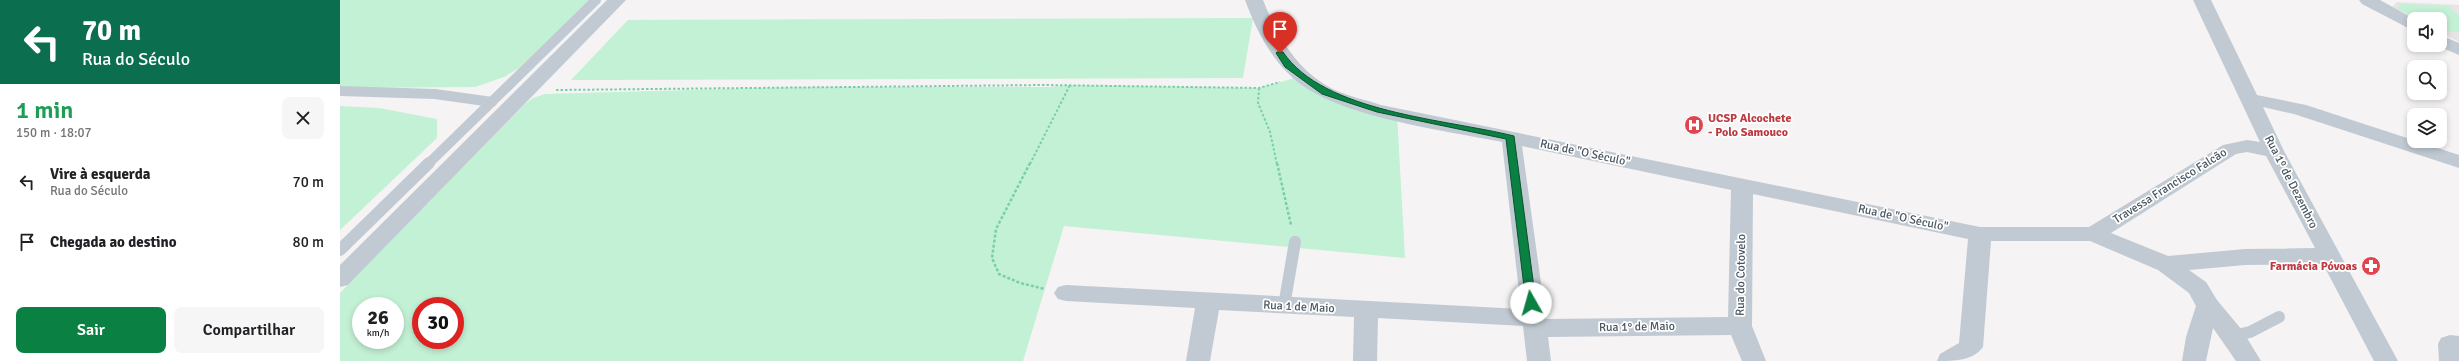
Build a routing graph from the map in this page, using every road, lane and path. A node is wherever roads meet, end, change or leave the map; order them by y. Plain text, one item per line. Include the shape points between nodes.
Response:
1 (596, 0) edge
2 (617, 0) edge
3 (1254, 0) edge
4 (2202, 0) edge
5 (2368, 0) edge
6 (2407, 22) edge
7 (2447, 44) edge
8 (2459, 50) edge
9 (1302, 76) junction
10 (1070, 85) junction
11 (1259, 88) junction
12 (528, 90) junction
13 (340, 91) edge
14 (2250, 99) junction
15 (492, 102) junction
16 (1510, 138) junction
17 (2274, 150) junction
18 (2459, 162) edge
19 (1742, 186) junction
20 (1980, 234) junction
21 (2092, 234) junction
22 (1295, 242) joint
23 (340, 250) edge
24 (2330, 256) junction
25 (2166, 264) junction
26 (340, 279) edge
27 (1066, 293) joint
28 (1208, 302) junction
29 (1284, 306) junction
30 (2208, 306) junction
31 (1366, 310) junction
32 (2279, 317) dead end
33 (1533, 323) junction
34 (1740, 326) junction
35 (2233, 336) junction
36 (2459, 345) edge
37 (1198, 361) edge
38 (1366, 361) edge
39 (1539, 361) edge
40 (1754, 361) edge
41 (1949, 361) edge
42 (2194, 361) edge
43 (2249, 361) edge
44 (2386, 361) edge
45 (2451, 361) edge

1 - 15 lane
2 - 12 street
3 - 9 street, Rua de "O Século" via 1264,28 1288,66
4 - 14 street, Rua 1º de Dezembro
5 - 6 street
7 - 8 street
9 - 11 path
9 - 16 street, Rua de "O Século" via 1325,92 1377,110
10 - 11 path
10 - 12 path
10 - 27 path via 996,229 992,258 999,274 1020,283
11 - 22 path via 1258,103 1270,132
12 - 26 street
13 - 15 lane via 396,91 462,96
14 - 17 street, Rua 1º de Dezembro
14 - 18 street via 2299,109
15 - 23 lane
16 - 19 street, Rua de "O Século"
16 - 33 street
17 - 21 street, Travessa Francisco Falcão via 2247,146 2230,149
17 - 24 street, Rua 1º de Dezembro
19 - 20 street, Rua de "O Século"
19 - 34 street, Rua do Cotovelo
20 - 21 street, Rua de "O Século"
20 - 41 street via 1971,347
21 - 25 street, Rua de "O Século"
22 - 29 lane
24 - 25 street via 2245,257
24 - 44 street, Rua 1º de Dezembro
25 - 30 street, Rua de "O Século" via 2198,288
27 - 28 street, Rua 1 de Maio
28 - 29 street, Rua 1 de Maio
28 - 37 street
29 - 31 street, Rua 1 de Maio
30 - 35 street, Rua de "O Século"
30 - 42 street via 2198,337
31 - 33 street, Rua 1 de Maio
31 - 38 street
32 - 35 lane via 2250,332
33 - 34 street, Rua 1° de Maio
33 - 39 street
34 - 40 street, Rua do Cotovelo
35 - 43 street, Rua de "O Século"
36 - 45 street via 2450,344

